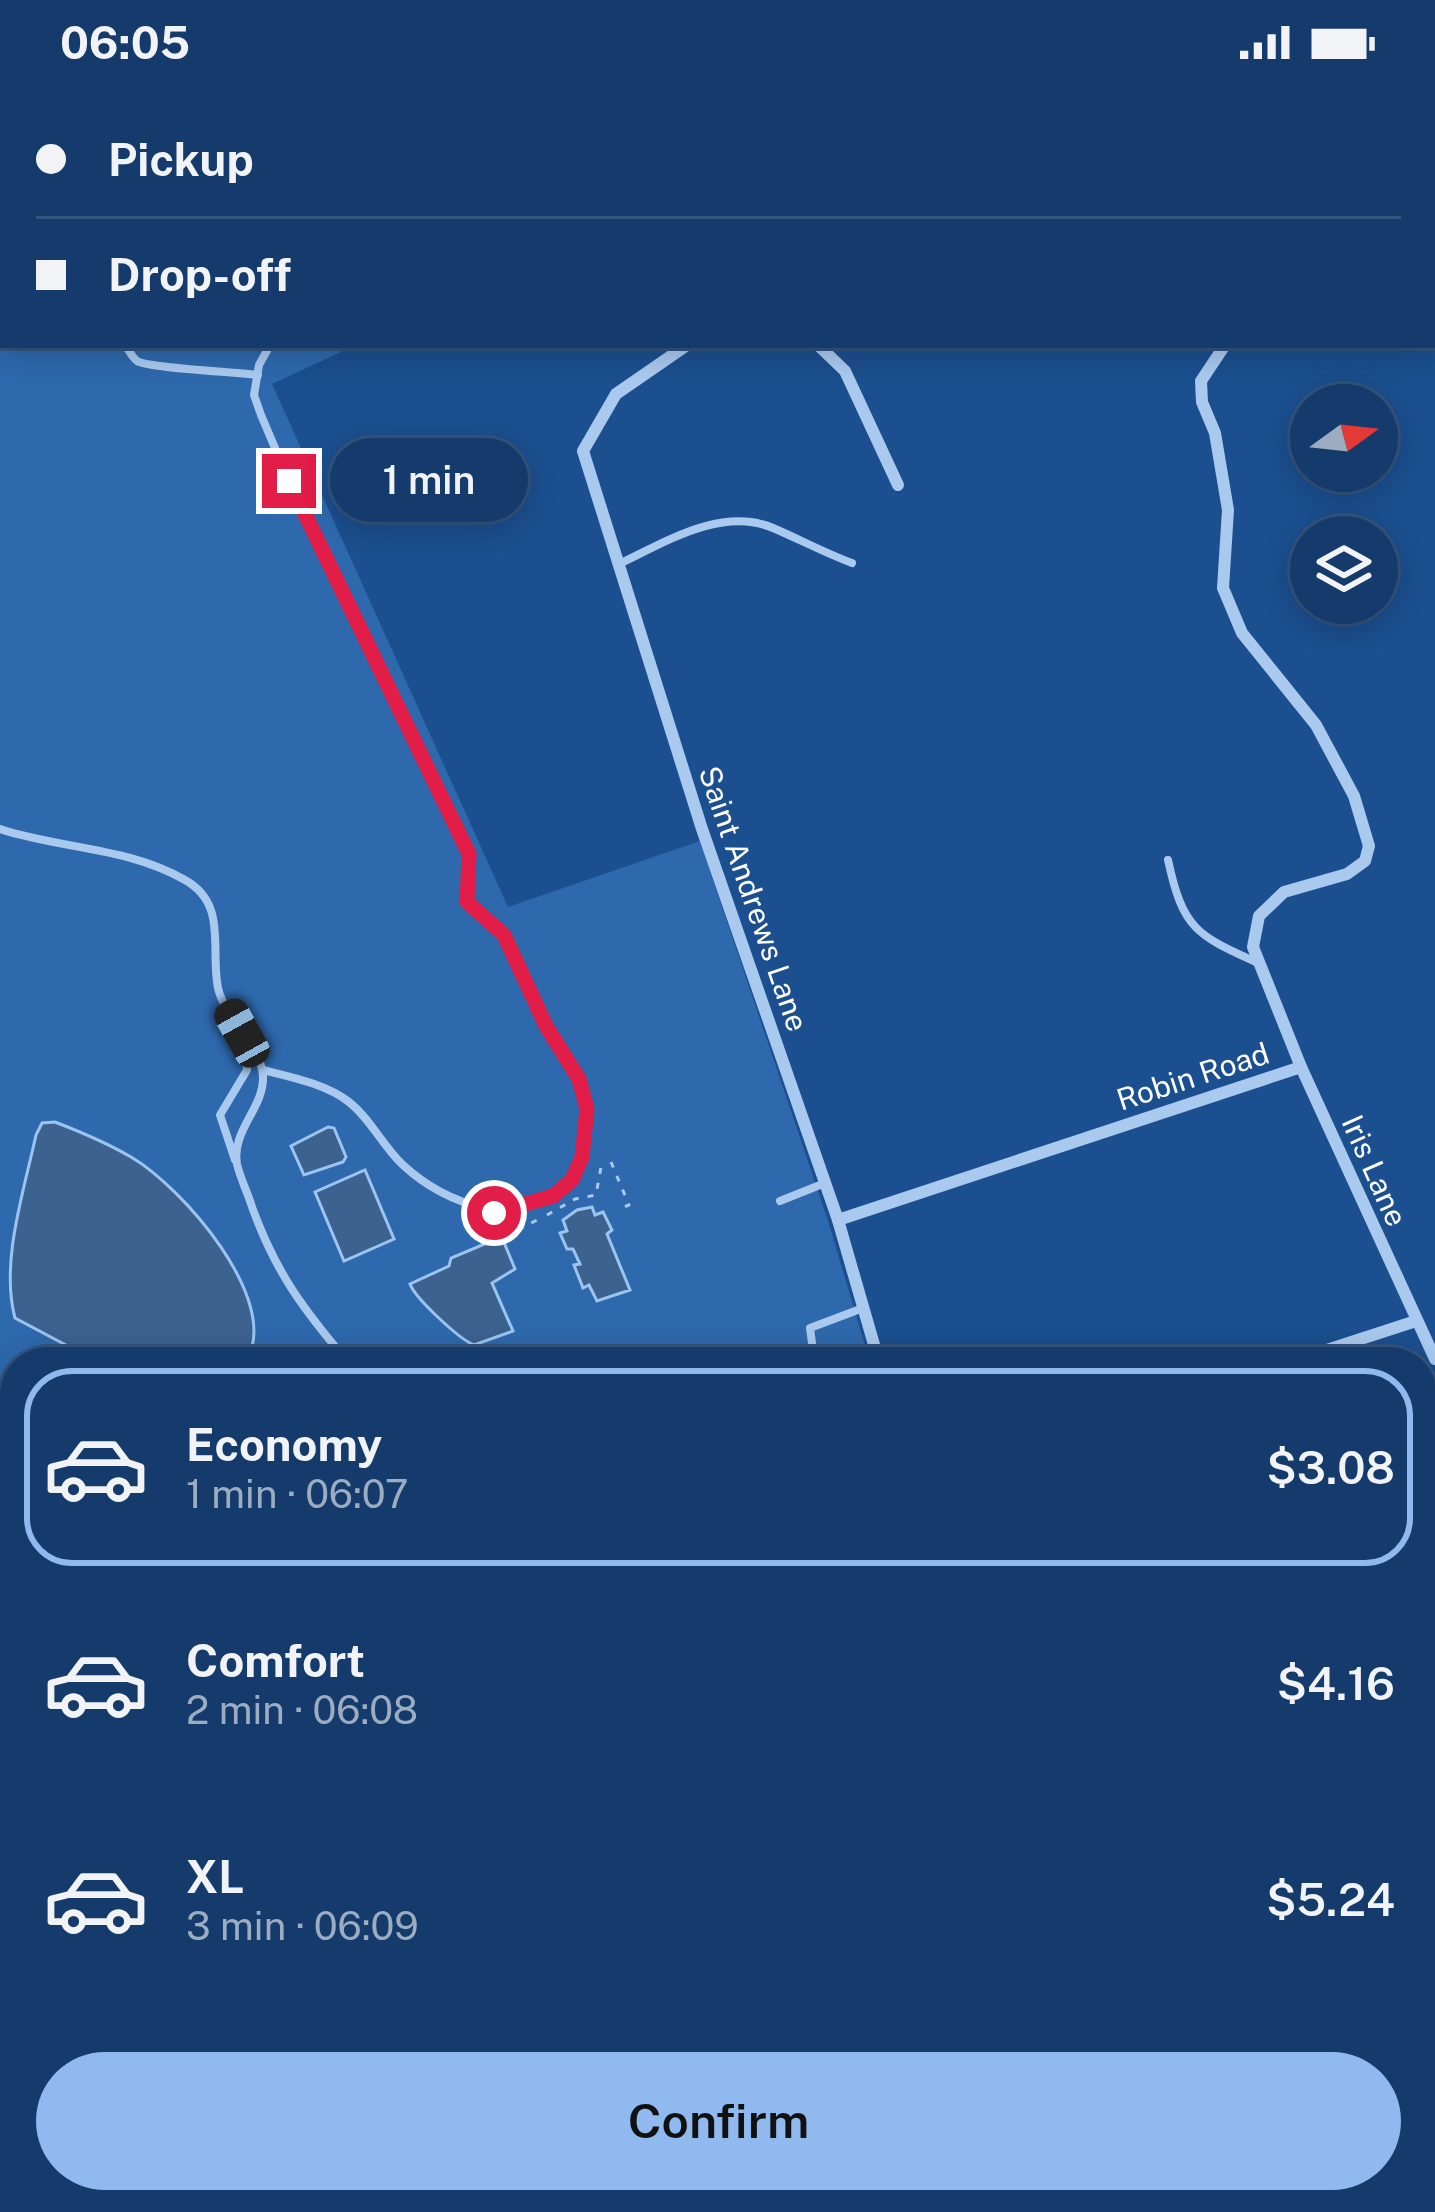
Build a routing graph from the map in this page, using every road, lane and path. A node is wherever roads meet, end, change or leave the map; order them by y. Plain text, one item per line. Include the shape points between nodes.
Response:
1 (127, 348) edge
2 (269, 348) edge
3 (683, 348) edge
4 (821, 348) edge
5 (1223, 348) edge
6 (258, 375) junction
7 (898, 485) dead end
8 (851, 563) dead end
9 (619, 564) junction
10 (0, 829) edge
11 (1168, 860) dead end
12 (1259, 963) junction
13 (242, 1033) junction
14 (1301, 1067) junction
15 (263, 1070) junction
16 (236, 1161) junction
17 (611, 1162) dead end
18 (601, 1167) dead end
19 (825, 1184) junction
20 (781, 1201) dead end
21 (620, 1208) dead end
22 (838, 1220) junction
23 (518, 1230) dead end
24 (863, 1308) junction
25 (1416, 1322) junction
26 (812, 1343) dead end
27 (336, 1347) edge
28 (875, 1347) edge
29 (1337, 1347) edge
30 (1429, 1347) edge

1 - 6 lane via 158,367
2 - 6 lane
3 - 9 street, Saint Andrews Lane via 616,394 584,451
4 - 7 street via 845,371
5 - 12 street via 1201,381 1228,510 1223,588 1242,634 1316,725 1354,796 1369,847 1348,874 1284,892 1259,916
6 - 15 lane via 254,395 289,481 469,854 467,902 504,935 579,1079 587,1109 582,1157 553,1196 494,1213 426,1184 348,1101
8 - 9 lane via 772,527 730,523 680,534
9 - 19 street, Saint Andrews Lane
10 - 13 lane via 104,848 186,880 206,897 218,931 218,992
11 - 12 lane via 1190,923
12 - 14 street, Robin Road
13 - 15 lane
13 - 16 lane via 247,1070 220,1115
14 - 22 street, Robin Road
14 - 25 street, Iris Lane
15 - 16 lane
16 - 27 lane via 271,1258
17 - 21 path via 628,1205
18 - 23 path via 596,1195
19 - 20 lane
19 - 22 street, Saint Andrews Lane
22 - 24 street, Saint Andrews Lane
24 - 26 lane via 810,1328
24 - 28 street, Saint Andrews Lane
25 - 29 street
25 - 30 street, Iris Lane

